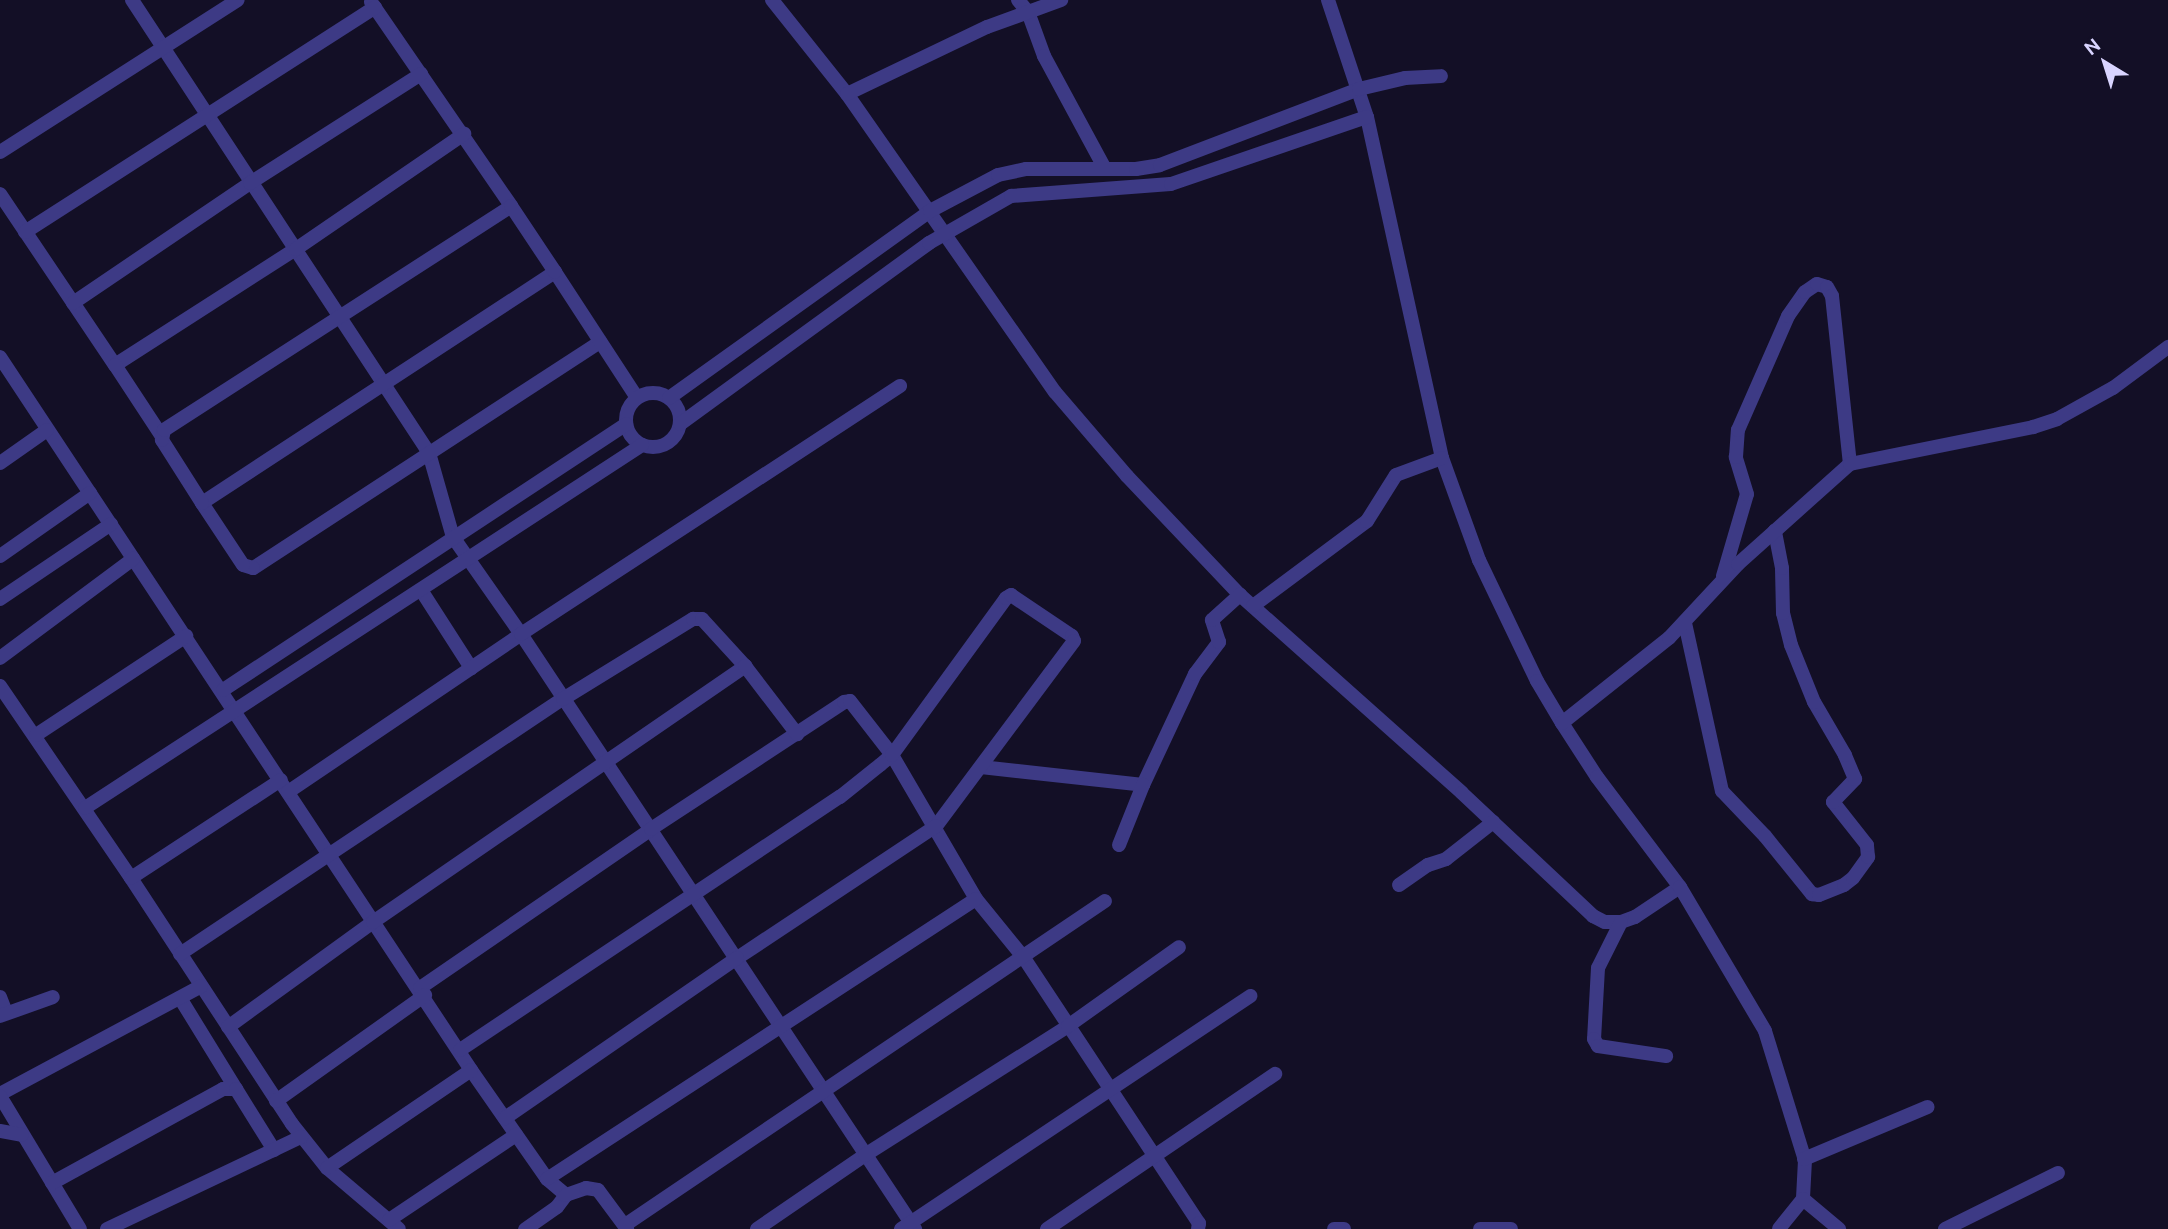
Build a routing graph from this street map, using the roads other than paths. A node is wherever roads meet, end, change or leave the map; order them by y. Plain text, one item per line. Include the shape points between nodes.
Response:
1 (132, 0) edge
2 (238, 0) edge
3 (772, 0) edge
4 (1018, 0) edge
5 (1061, 0) edge
6 (1328, 0) edge
7 (372, 4) edge
8 (1028, 12) junction
9 (162, 47) junction
10 (421, 74) junction
11 (1441, 76) dead end
12 (1359, 89) junction
13 (847, 94) junction
14 (206, 117) junction
15 (1367, 117) junction
16 (464, 134) junction
17 (0, 152) edge
18 (1105, 169) junction
19 (250, 183) junction
20 (0, 194) edge
21 (511, 205) junction
22 (930, 211) junction
23 (25, 232) junction
24 (945, 233) junction
25 (296, 249) junction
26 (555, 272) junction
27 (73, 303) junction
28 (340, 316) junction
29 (600, 342) junction
30 (2168, 347) edge
31 (2, 363) edge
32 (115, 365) junction
33 (386, 382) junction
34 (900, 386) dead end
35 (637, 398) junction
36 (669, 398) junction
37 (626, 424) junction
38 (681, 424) junction
39 (47, 430) junction
40 (161, 435) junction
41 (642, 445) junction
42 (429, 453) junction
43 (1442, 458) junction
44 (0, 463) edge
45 (1850, 464) junction
46 (90, 493) junction
47 (202, 503) junction
48 (111, 524) junction
49 (1775, 531) junction
50 (453, 537) junction
51 (0, 556) edge
52 (133, 559) junction
53 (469, 560) junction
54 (1722, 581) junction
55 (421, 590) junction
56 (1240, 595) junction
57 (0, 599) edge
58 (1253, 606) junction
59 (1685, 623) junction
60 (522, 634) junction
61 (186, 636) junction
62 (0, 658) edge
63 (746, 667) junction
64 (471, 668) junction
65 (0, 686) edge
66 (223, 690) junction
67 (563, 699) junction
68 (236, 711) junction
69 (1562, 723) junction
70 (797, 734) junction
71 (36, 735) junction
72 (892, 755) junction
73 (607, 763) junction
74 (981, 766) junction
75 (1143, 785) junction
76 (284, 786) junction
77 (85, 808) junction
78 (1493, 822) junction
79 (936, 826) junction
80 (651, 829) junction
81 (1119, 845) dead end
82 (331, 854) junction
83 (131, 878) junction
84 (1399, 885) dead end
85 (1680, 887) junction
86 (693, 895) junction
87 (976, 899) junction
88 (1105, 901) dead end
89 (373, 922) junction
90 (1621, 922) junction
91 (1180, 947) dead end
92 (180, 954) junction
93 (737, 958) junction
94 (1024, 958) junction
95 (201, 986) junction
96 (422, 992) junction
97 (1250, 996) dead end
98 (0, 997) edge
99 (53, 997) dead end
100 (180, 998) junction
101 (3, 1014) edge
102 (780, 1024) junction
103 (1068, 1026) junction
104 (228, 1027) junction
105 (460, 1050) junction
106 (1666, 1056) dead end
107 (471, 1070) junction
108 (1275, 1074) dead end
109 (236, 1089) junction
110 (1110, 1089) junction
111 (824, 1093) junction
112 (0, 1095) edge
113 (276, 1101) junction
114 (1928, 1107) dead end
115 (505, 1118) junction
116 (0, 1131) edge
117 (22, 1135) junction
118 (516, 1135) junction
119 (301, 1137) junction
120 (274, 1150) junction
121 (1152, 1154) junction
122 (865, 1155) junction
123 (1804, 1159) junction
124 (327, 1168) junction
125 (2058, 1172) dead end
126 (547, 1179) junction
127 (52, 1183) junction
128 (566, 1195) junction
129 (1804, 1199) junction
130 (394, 1225) edge
131 (626, 1227) edge
132 (909, 1227) edge
133 (80, 1229) edge
134 (107, 1229) edge
135 (525, 1229) edge
136 (757, 1229) edge
137 (1047, 1229) edge
138 (1198, 1229) edge
139 (1334, 1229) edge
140 (1344, 1229) edge
141 (1480, 1229) edge
142 (1511, 1229) edge
143 (1779, 1229) edge
144 (1839, 1229) edge
145 (1945, 1229) edge

1 - 9 street
2 - 9 street
3 - 13 street
4 - 8 street
5 - 8 street
6 - 12 street
7 - 10 street
7 - 14 street
8 - 13 street
8 - 18 street via 1044,56
9 - 14 street
9 - 17 street
10 - 16 street
10 - 19 street
11 - 12 street via 1405,78
12 - 15 street
12 - 18 street via 1184,159 1136,169
13 - 22 street
14 - 19 street
14 - 23 street
15 - 24 street via 1171,184 1011,196
15 - 43 street
16 - 21 street
16 - 25 street
18 - 22 street via 1008,172
19 - 25 street
19 - 27 street
20 - 23 street
21 - 26 street
21 - 28 street
22 - 24 street
22 - 36 street
23 - 27 street
24 - 38 street
24 - 56 street via 1055,392
25 - 28 street
25 - 32 street
26 - 29 street
26 - 33 street
27 - 32 street
28 - 33 street
28 - 40 street
29 - 35 street
29 - 42 street
30 - 45 street via 2113,388 2057,419
31 - 39 street
32 - 40 street
33 - 42 street
33 - 47 street
34 - 60 street
35 - 36 street via 653,393
35 - 37 street
36 - 38 street
37 - 41 street
37 - 50 street
38 - 41 street via 671,442 652,448
39 - 44 street
39 - 46 street
40 - 47 street
41 - 53 street
42 - 47 street via 253,568 243,565
42 - 50 street
43 - 58 street via 1396,475 1367,521
43 - 69 street via 1493,591
45 - 49 street
45 - 54 street via 1832,296 1827,287 1817,284 1805,292 1788,316 1738,430 1736,457 1747,494
46 - 48 street
46 - 51 street
48 - 52 street
48 - 57 street
49 - 54 street
49 - 59 street via 1791,645 1814,702 1855,779 1833,802 1867,845 1868,856 1844,885 1812,894 1722,791
50 - 53 street
50 - 66 street
52 - 61 street
52 - 62 street
53 - 55 street
53 - 60 street
54 - 59 street
55 - 64 street
55 - 68 street
56 - 58 street
56 - 75 street via 1212,620 1219,642 1195,674
58 - 78 street
59 - 69 street
60 - 64 street
60 - 67 street
61 - 66 street
61 - 71 street
63 - 67 street via 702,619 693,619
63 - 70 street
63 - 73 street
64 - 76 street
65 - 71 street
66 - 68 street
67 - 73 street
67 - 82 street
68 - 76 street
68 - 77 street
69 - 85 street
70 - 72 street via 850,701
70 - 80 street
71 - 77 street
72 - 74 street via 1011,595 1068,631 1074,641
72 - 79 street
72 - 86 street via 840,797
73 - 80 street
73 - 89 street
74 - 75 street
74 - 79 street
75 - 81 street
76 - 82 street
76 - 83 street
77 - 83 street
78 - 84 street via 1446,859
78 - 90 street via 1593,916
79 - 87 street
79 - 93 street
80 - 86 street
80 - 96 street
82 - 89 street
82 - 92 street
83 - 92 street
85 - 90 street
85 - 123 street via 1765,1031
86 - 93 street
86 - 105 street
87 - 94 street
87 - 102 street
88 - 94 street
89 - 96 street
89 - 104 street
90 - 106 street via 1598,968 1594,1039 1598,1046
91 - 103 street
92 - 95 street
93 - 102 street
93 - 115 street
94 - 103 street
94 - 111 street
95 - 100 street
95 - 104 street
96 - 105 street
96 - 113 street
97 - 110 street
98 - 101 street
99 - 101 street
100 - 109 street
100 - 112 street
102 - 111 street
102 - 126 street
103 - 110 street
103 - 122 street
104 - 113 street
105 - 107 street
107 - 115 street
107 - 124 street
108 - 121 street
109 - 120 street
109 - 127 street via 223,1088
110 - 121 street
110 - 132 street
111 - 122 street
111 - 131 street
112 - 117 street
113 - 119 street
114 - 123 street
115 - 118 street
116 - 117 street
117 - 127 street
118 - 126 street
118 - 130 street
119 - 120 street
119 - 124 street
120 - 134 street
121 - 137 street
121 - 138 street via 1199,1223
122 - 132 street
122 - 136 street
123 - 129 street
124 - 130 street
125 - 145 street
126 - 128 street
127 - 133 street
128 - 131 street via 586,1188 598,1190
128 - 135 street via 557,1208
129 - 143 street
129 - 144 street
139 - 140 street
141 - 142 street

